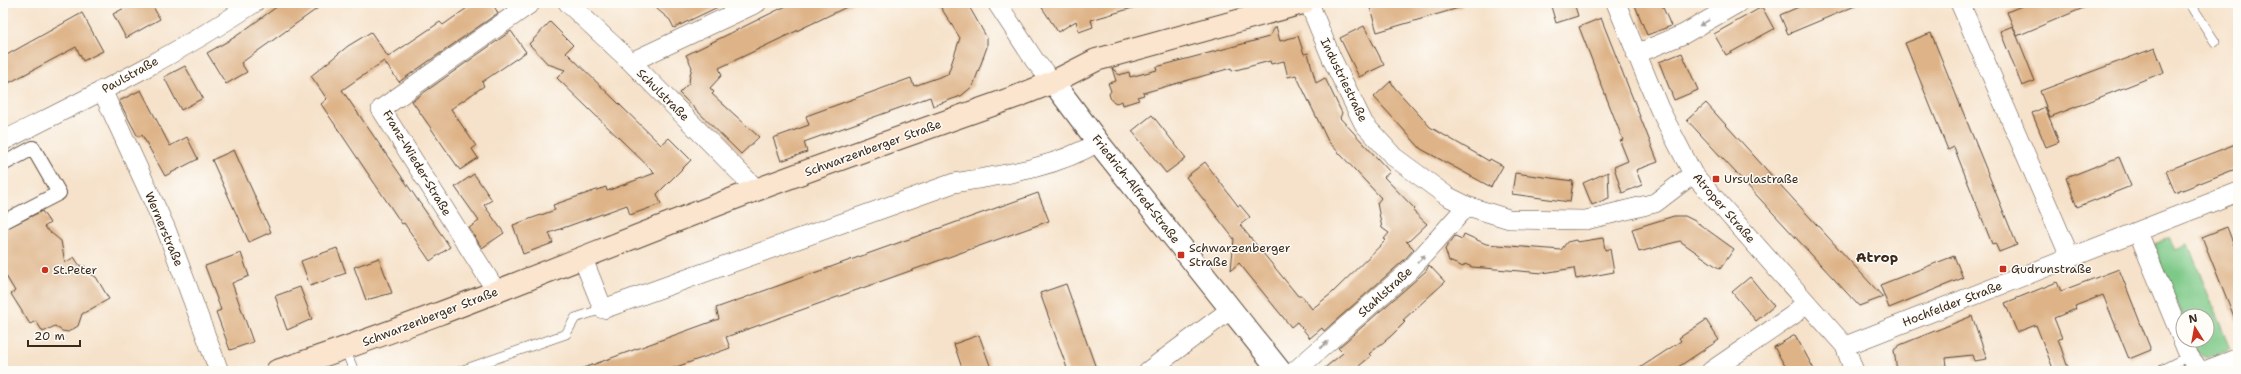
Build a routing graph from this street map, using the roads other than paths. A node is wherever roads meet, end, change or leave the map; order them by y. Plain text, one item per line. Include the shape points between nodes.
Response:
1 (254, 3) edge
2 (531, 3) edge
3 (568, 3) edge
4 (757, 3) edge
5 (997, 3) edge
6 (1303, 3) edge
7 (1309, 3) edge
8 (1616, 3) edge
9 (1738, 3) edge
10 (1960, 3) edge
11 (2190, 3) edge
12 (2215, 42) dead end
13 (1636, 54) junction
14 (630, 62) junction
15 (1053, 82) junction
16 (102, 90) junction
17 (3, 141) edge
18 (1098, 142) junction
19 (3, 164) edge
20 (1693, 174) junction
21 (756, 190) junction
22 (2238, 192) edge
23 (1467, 206) junction
24 (3, 222) edge
25 (2138, 232) junction
26 (2070, 257) junction
27 (582, 259) junction
28 (496, 292) junction
29 (1806, 302) junction
30 (603, 309) junction
31 (1230, 310) junction
32 (1845, 346) junction
33 (346, 349) junction
34 (2189, 356) junction
35 (2238, 358) edge
36 (219, 371) edge
37 (277, 371) edge
38 (354, 371) edge
39 (460, 371) edge
40 (1148, 371) edge
41 (1280, 371) edge
42 (1295, 371) edge
43 (1711, 371) edge
44 (1854, 371) edge
45 (2159, 371) edge
46 (2200, 371) edge
47 (2204, 371) edge

1 - 16 street, Paulstraße via 222,24
2 - 28 street, Franz-Wieder-Straße via 381,109
3 - 14 street, Schulstraße
4 - 14 street
5 - 15 street, Friedrich-Alfred-Straße
6 - 15 main road, Schwarzenberger Straße via 1096,60
7 - 23 street, Industriestraße via 1332,59 1364,124 1394,157 1447,196
8 - 13 street, Atroper Straße
9 -> 13 street via 1684,34
10 - 26 street
11 - 12 lane
13 - 20 street, Atroper Straße via 1659,108
14 - 21 street, Schulstraße
15 - 18 street, Friedrich-Alfred-Straße
15 - 21 main road, Schwarzenberger Straße
16 - 17 street, Paulstraße
16 - 36 street, Wernerstraße via 166,229
18 - 30 street via 1083,151 1046,164 1013,173 954,183
18 - 31 street, Friedrich-Alfred-Straße
19 - 24 street via 33,148 59,193
20 - 23 street, Industriestraße via 1655,203 1586,220 1509,219
20 - 29 street, Atroper Straße
21 - 27 main road, Schwarzenberger Straße
22 - 25 street, Hochfelder Straße
42 -> 23 street, Stahlstraße via 1410,270
25 - 26 street, Hochfelder Straße
25 - 34 street
26 - 32 street, Hochfelder Straße
27 - 28 main road, Schwarzenberger Straße
27 - 30 street
28 - 33 main road, Schwarzenberger Straße
29 - 32 street, Atroper Straße
29 - 43 street via 1793,315
30 - 39 lane via 576,318 566,334
31 - 40 street
31 - 41 street, Friedrich-Alfred-Straße
32 - 44 street, Atroper Straße
33 - 37 main road, Schwarzenberger Straße
33 - 38 lane
34 - 45 lane
34 - 46 street
35 - 47 street

